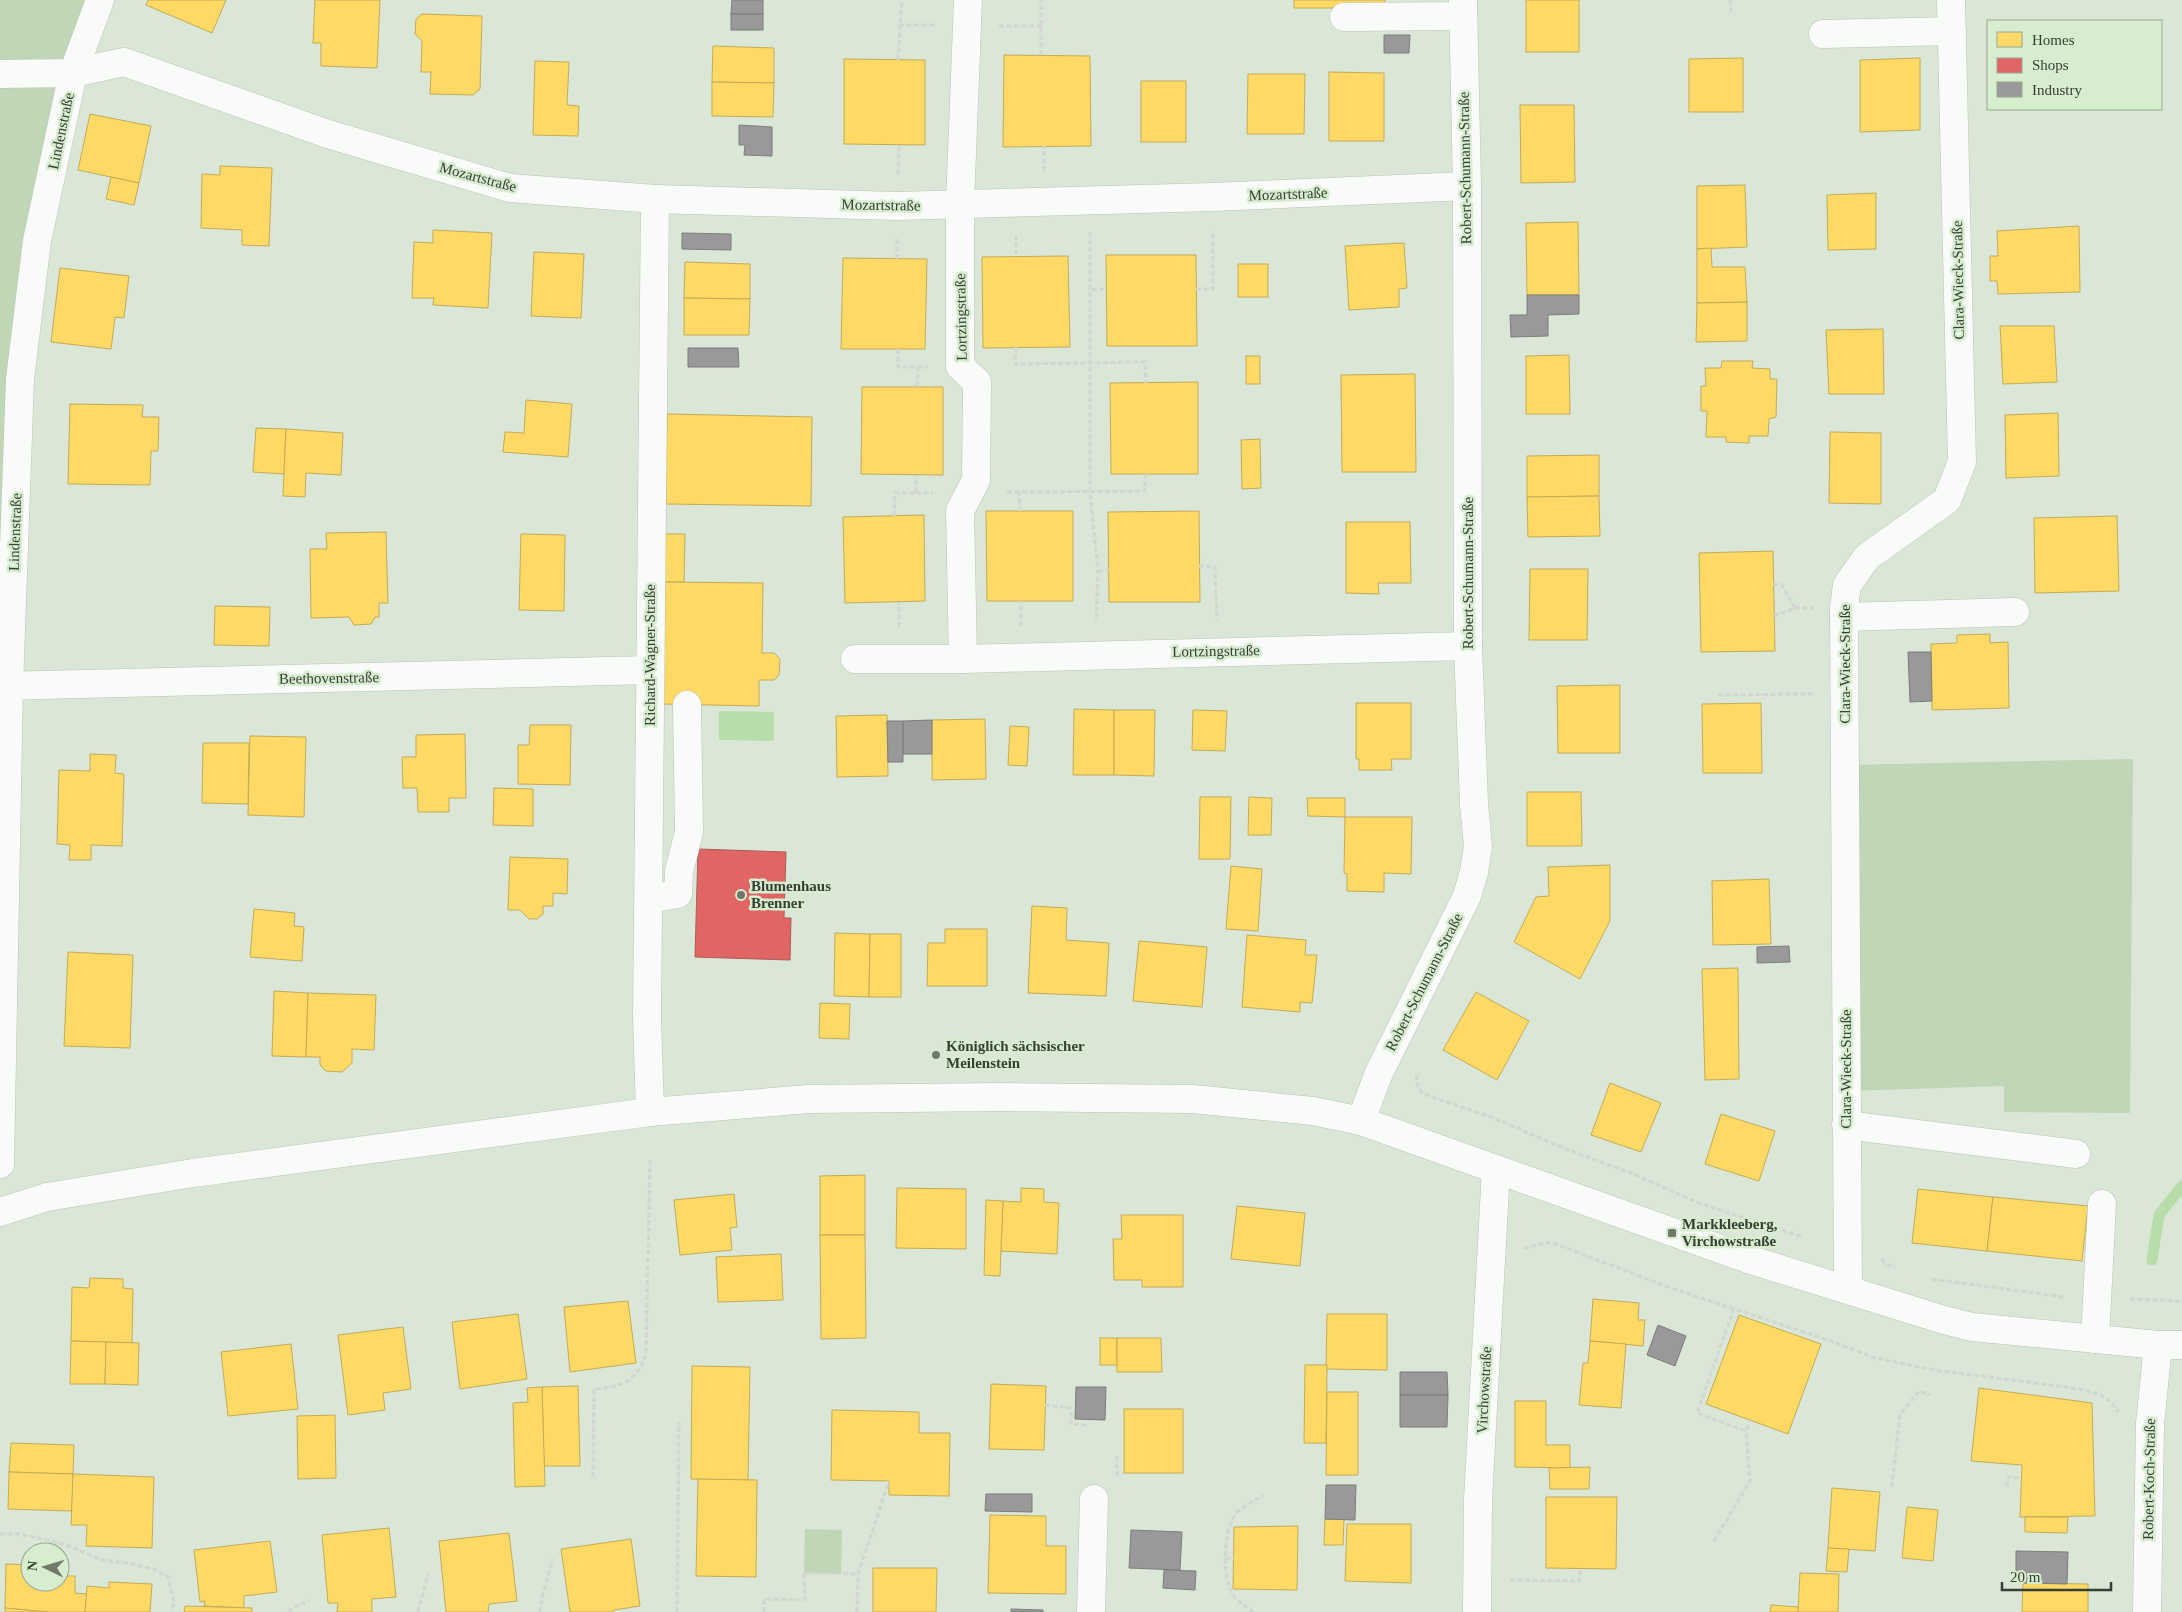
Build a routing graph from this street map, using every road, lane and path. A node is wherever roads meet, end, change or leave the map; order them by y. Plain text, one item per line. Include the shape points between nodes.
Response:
1 (100, 0) edge
2 (902, 0) edge
3 (968, 0) edge
4 (1041, 0) edge
5 (1730, 0) edge
6 (1951, 0) edge
7 (1463, 8) edge
8 (1731, 12) dead end
9 (1344, 17) dead end
10 (1952, 31) junction
11 (1823, 34) dead end
12 (1041, 55) dead end
13 (898, 60) dead end
14 (73, 73) junction
15 (0, 74) edge
16 (1467, 186) junction
17 (1212, 197) junction
18 (655, 199) junction
19 (1090, 200) junction
20 (960, 204) junction
21 (1106, 289) dead end
22 (1196, 289) dead end
23 (1092, 290) junction
24 (1016, 348) dead end
25 (898, 349) dead end
26 (1089, 363) junction
27 (1146, 383) dead end
28 (917, 387) dead end
29 (916, 474) dead end
30 (1145, 474) dead end
31 (1090, 492) junction
32 (1020, 511) dead end
33 (894, 516) dead end
34 (1199, 566) dead end
35 (1109, 570) dead end
36 (1098, 571) junction
37 (1773, 584) dead end
38 (1795, 608) junction
39 (2015, 612) dead end
40 (1833, 613) junction
41 (1774, 616) dead end
42 (1468, 646) junction
43 (1218, 651) junction
44 (1095, 654) junction
45 (855, 659) dead end
46 (963, 659) junction
47 (650, 670) junction
48 (5, 686) edge
49 (1844, 694) junction
50 (1718, 695) dead end
51 (687, 705) dead end
52 (649, 899) junction
53 (1418, 1088) dead end
54 (650, 1112) junction
55 (1361, 1121) junction
56 (1846, 1124) junction
57 (2076, 1154) dead end
58 (650, 1160) dead end
59 (0, 1164) edge
60 (1496, 1169) junction
61 (2102, 1204) dead end
62 (0, 1212) edge
63 (1803, 1236) dead end
64 (1521, 1250) dead end
65 (1881, 1257) dead end
66 (1902, 1271) dead end
67 (1928, 1279) dead end
68 (1848, 1290) junction
69 (2098, 1298) junction
70 (2182, 1301) edge
71 (1734, 1308) junction
72 (2095, 1339) junction
73 (2170, 1345) edge
74 (1930, 1395) dead end
75 (1046, 1404) dead end
76 (2121, 1418) dead end
77 (1750, 1420) dead end
78 (679, 1422) dead end
79 (1088, 1425) dead end
80 (1746, 1431) junction
81 (593, 1476) dead end
82 (2021, 1478) dead end
83 (889, 1481) dead end
84 (2007, 1486) dead end
85 (1892, 1487) dead end
86 (1263, 1495) dead end
87 (1094, 1499) dead end
88 (0, 1534) edge
89 (1714, 1541) dead end
90 (1226, 1558) junction
91 (553, 1559) dead end
92 (1234, 1559) dead end
93 (1580, 1568) dead end
94 (428, 1574) dead end
95 (858, 1574) junction
96 (1506, 1580) dead end
97 (309, 1601) dead end
98 (172, 1612) edge
99 (289, 1612) edge
100 (418, 1612) edge
101 (540, 1612) edge
102 (678, 1612) edge
103 (764, 1612) edge
104 (857, 1612) edge
105 (1091, 1612) edge
106 (1254, 1612) edge
107 (1477, 1612) edge
108 (2147, 1612) edge

1 - 14 street, Lindenstraße
2 - 13 path
3 - 20 street
4 - 12 path
5 - 8 path
6 - 10 street, Clara-Wieck-Straße
7 - 9 street
7 - 16 street, Robert-Schumann-Straße
10 - 11 street
10 - 40 street, Clara-Wieck-Straße via 1962,462 1947,500 1867,557 1846,585
14 - 15 street, Mozartstraße
14 - 18 street, Mozartstraße via 124,62 328,134 510,188
14 - 48 street, Lindenstraße via 37,241 20,379
16 - 17 street, Mozartstraße
16 - 42 street, Robert-Schumann-Straße
17 - 19 street, Mozartstraße
17 - 22 path via 1213,289
18 - 20 street, Mozartstraße via 897,206
18 - 47 street, Richard-Wagner-Straße
19 - 20 street, Mozartstraße
19 - 23 path
20 - 46 street, Lortzingstraße via 960,366 977,382 976,480 960,511
21 - 23 path
23 - 26 path
24 - 26 path via 1015,364
25 - 28 path via 898,368 918,367
26 - 27 path via 1145,362
26 - 31 path
29 - 33 path via 916,493 895,493
30 - 31 path via 1145,491
31 - 32 path via 1019,492
31 - 36 path
34 - 43 path via 1215,567
35 - 36 path
36 - 44 path
37 - 38 path via 1782,585
38 - 40 path
38 - 41 path
39 - 40 street
40 - 49 street, Clara-Wieck-Straße
42 - 43 street, Lortzingstraße
42 - 55 street, Robert-Schumann-Straße via 1478,846 1474,872 1467,896 1378,1075
43 - 44 street, Lortzingstraße
44 - 46 street, Lortzingstraße
45 - 46 street, Lortzingstraße
47 - 48 street, Beethovenstraße
47 - 52 street, Richard-Wagner-Straße
48 - 59 street, Lindenstraße
49 - 50 path
49 - 56 street, Clara-Wieck-Straße
51 - 52 street via 689,832 679,871 678,894
52 - 54 street, Richard-Wagner-Straße via 647,1017
53 - 63 path via 1423,1094 1631,1172 1699,1203
54 - 55 street via 809,1099 1193,1099 1313,1111
54 - 62 street via 193,1173 47,1197
55 - 60 street
56 - 57 street
56 - 68 street, Clara-Wieck-Straße
58 - 81 path via 646,1352 642,1367 633,1378 616,1387 594,1389
60 - 68 street via 1750,1260
60 - 107 street, Virchowstraße via 1478,1500
61 - 69 street
64 - 71 path via 1551,1242 1665,1286
65 - 66 path via 1884,1263
67 - 69 path via 2008,1291
68 - 72 street via 1972,1326
69 - 70 path
69 - 72 street
71 - 76 path via 1874,1358 2100,1394 2113,1403
71 - 80 path via 1697,1413
72 - 73 street
73 - 108 street, Robert-Koch-Straße via 2150,1424
74 - 85 path via 1919,1391 1900,1416
75 - 79 path via 1071,1408 1071,1424
77 - 80 path
78 - 102 path
80 - 89 path via 1750,1481
82 - 84 path via 2008,1477
83 - 95 path
86 - 90 path via 1236,1514 1229,1527
87 - 105 street
88 - 98 path via 48,1540 102,1560 156,1570 168,1577 174,1602
90 - 92 path
90 - 106 path via 1227,1583 1234,1597
91 - 101 path
93 - 96 path via 1579,1581
94 - 100 path
95 - 103 path via 804,1573 805,1600 764,1598
95 - 104 path
97 - 99 path

